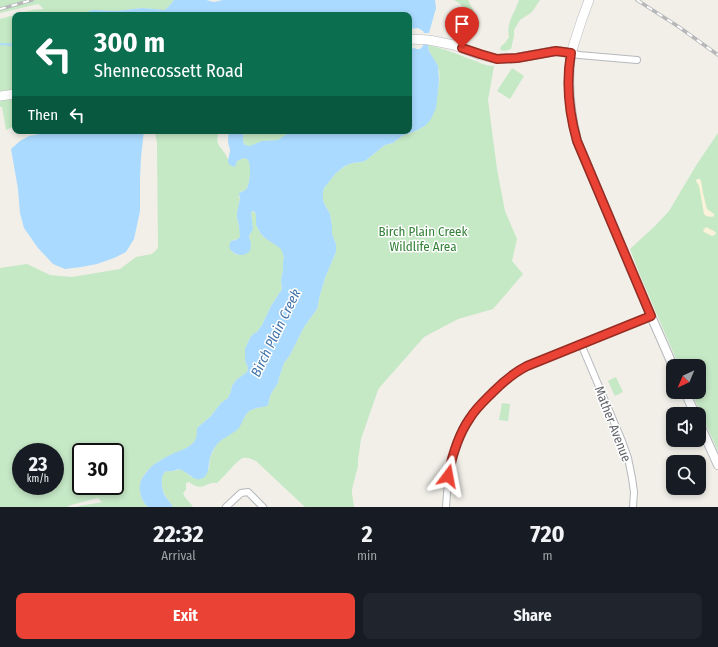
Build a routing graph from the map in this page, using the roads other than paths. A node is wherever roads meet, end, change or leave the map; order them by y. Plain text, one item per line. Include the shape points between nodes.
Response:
1 (589, 0) edge
2 (412, 39) edge
3 (571, 53) junction
4 (637, 60) dead end
5 (12, 94) edge
6 (0, 96) edge
7 (651, 316) junction
8 (581, 344) junction
9 (670, 359) edge
10 (706, 438) edge
11 (718, 465) edge
12 (226, 507) edge
13 (262, 507) edge
14 (446, 507) edge
15 (633, 507) edge

1 - 3 main road
2 - 3 main road via 454,45 497,59 556,51
3 - 4 street
3 - 7 street via 569,88 577,141
5 - 6 main road
7 - 8 street
7 - 9 street
8 - 14 street via 515,372 476,410 460,434 451,462
8 - 15 street, Mather Avenue via 628,458 634,492
10 - 11 street
12 - 13 street via 241,493 248,492

